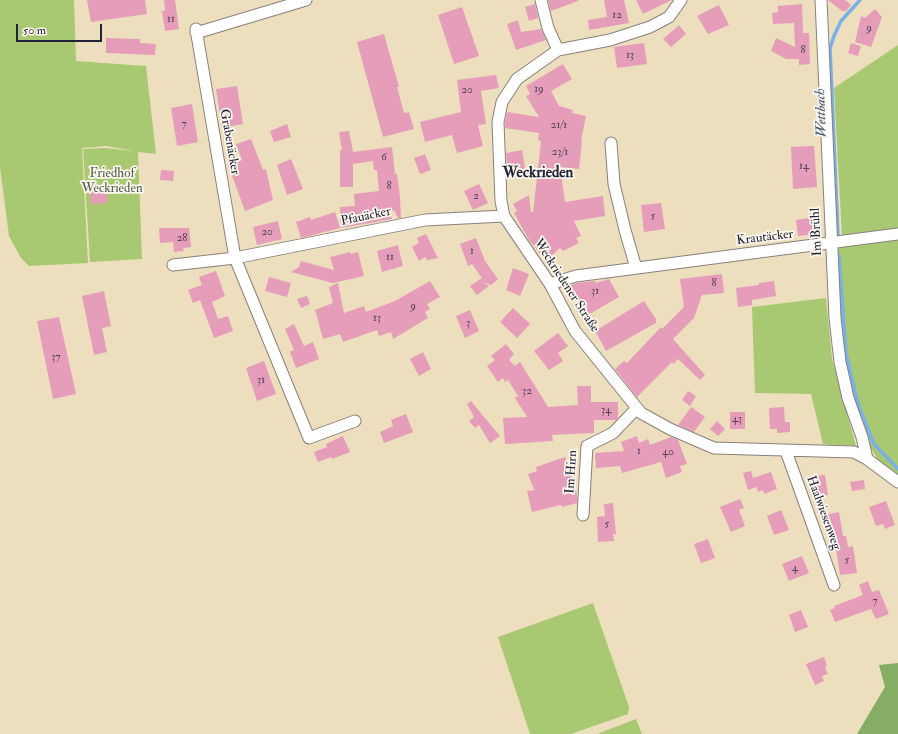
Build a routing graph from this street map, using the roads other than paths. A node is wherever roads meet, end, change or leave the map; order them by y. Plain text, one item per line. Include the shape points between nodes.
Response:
1 (306, 0) edge
2 (541, 0) edge
3 (681, 0) edge
4 (821, 0) edge
5 (558, 50) junction
6 (611, 142) dead end
7 (504, 216) junction
8 (898, 234) edge
9 (832, 243) junction
10 (235, 258) junction
11 (173, 265) dead end
12 (636, 268) junction
13 (550, 284) junction
14 (637, 408) junction
15 (355, 421) dead end
16 (786, 451) junction
17 (867, 459) junction
18 (898, 482) edge
19 (583, 516) dead end
20 (834, 585) dead end

1 - 10 street, Grabenäcker via 196,31
2 - 5 street via 548,28
3 - 5 street, Weckriedener Straße via 669,17 650,27 610,40
4 - 9 street, Im Brühl
5 - 7 street, Weckriedener Straße via 516,79 502,102 498,122 498,149
6 - 12 street via 614,184
7 - 10 street, Pfauäcker via 425,220
7 - 13 street, Weckriedener Straße
8 - 9 street, Krautäcker
9 - 12 street, Krautäcker
9 - 17 street, Im Brühl via 835,318 840,362
10 - 11 street, Pfauäcker
10 - 15 street via 309,438
12 - 13 street, Krautäcker via 576,276
13 - 14 street, Weckriedener Straße via 575,331
14 - 16 street, Weckriedener Straße via 640,413 670,429 714,448
14 - 19 street, Im Hirn via 613,433 587,446
16 - 17 street, Weckriedener Straße via 854,452
16 - 20 street, Haalwiesenweg
17 - 18 street, Weckriedener Straße

